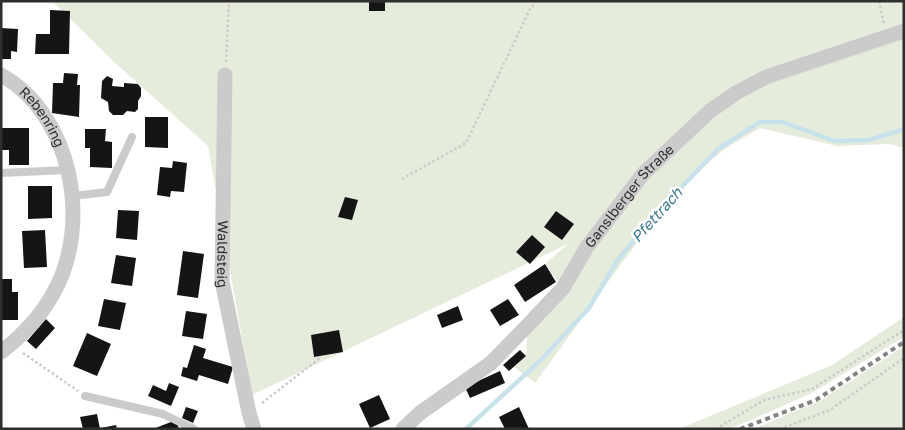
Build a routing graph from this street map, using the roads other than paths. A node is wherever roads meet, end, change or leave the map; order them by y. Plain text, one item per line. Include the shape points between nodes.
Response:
1 (904, 32) edge
2 (1, 75) edge
3 (225, 75) road end
4 (132, 137) dead end
5 (67, 170) junction
6 (1, 173) edge
7 (73, 196) junction
8 (6, 348) edge
9 (85, 396) road end
10 (194, 429) edge
11 (254, 429) edge
12 (403, 429) edge

1 - 12 street, Ganslberger Straße via 766,77 710,111 643,174 587,247 563,288 491,363 420,413
2 - 5 street, Rebenring via 20,86 36,105 51,127
3 - 11 street, Waldsteig via 222,281
4 - 7 lane via 107,192
5 - 6 lane, Rebenring
5 - 7 street, Rebenring
7 - 8 street, Rebenring via 72,237 55,291 37,318
9 - 10 lane via 163,414

